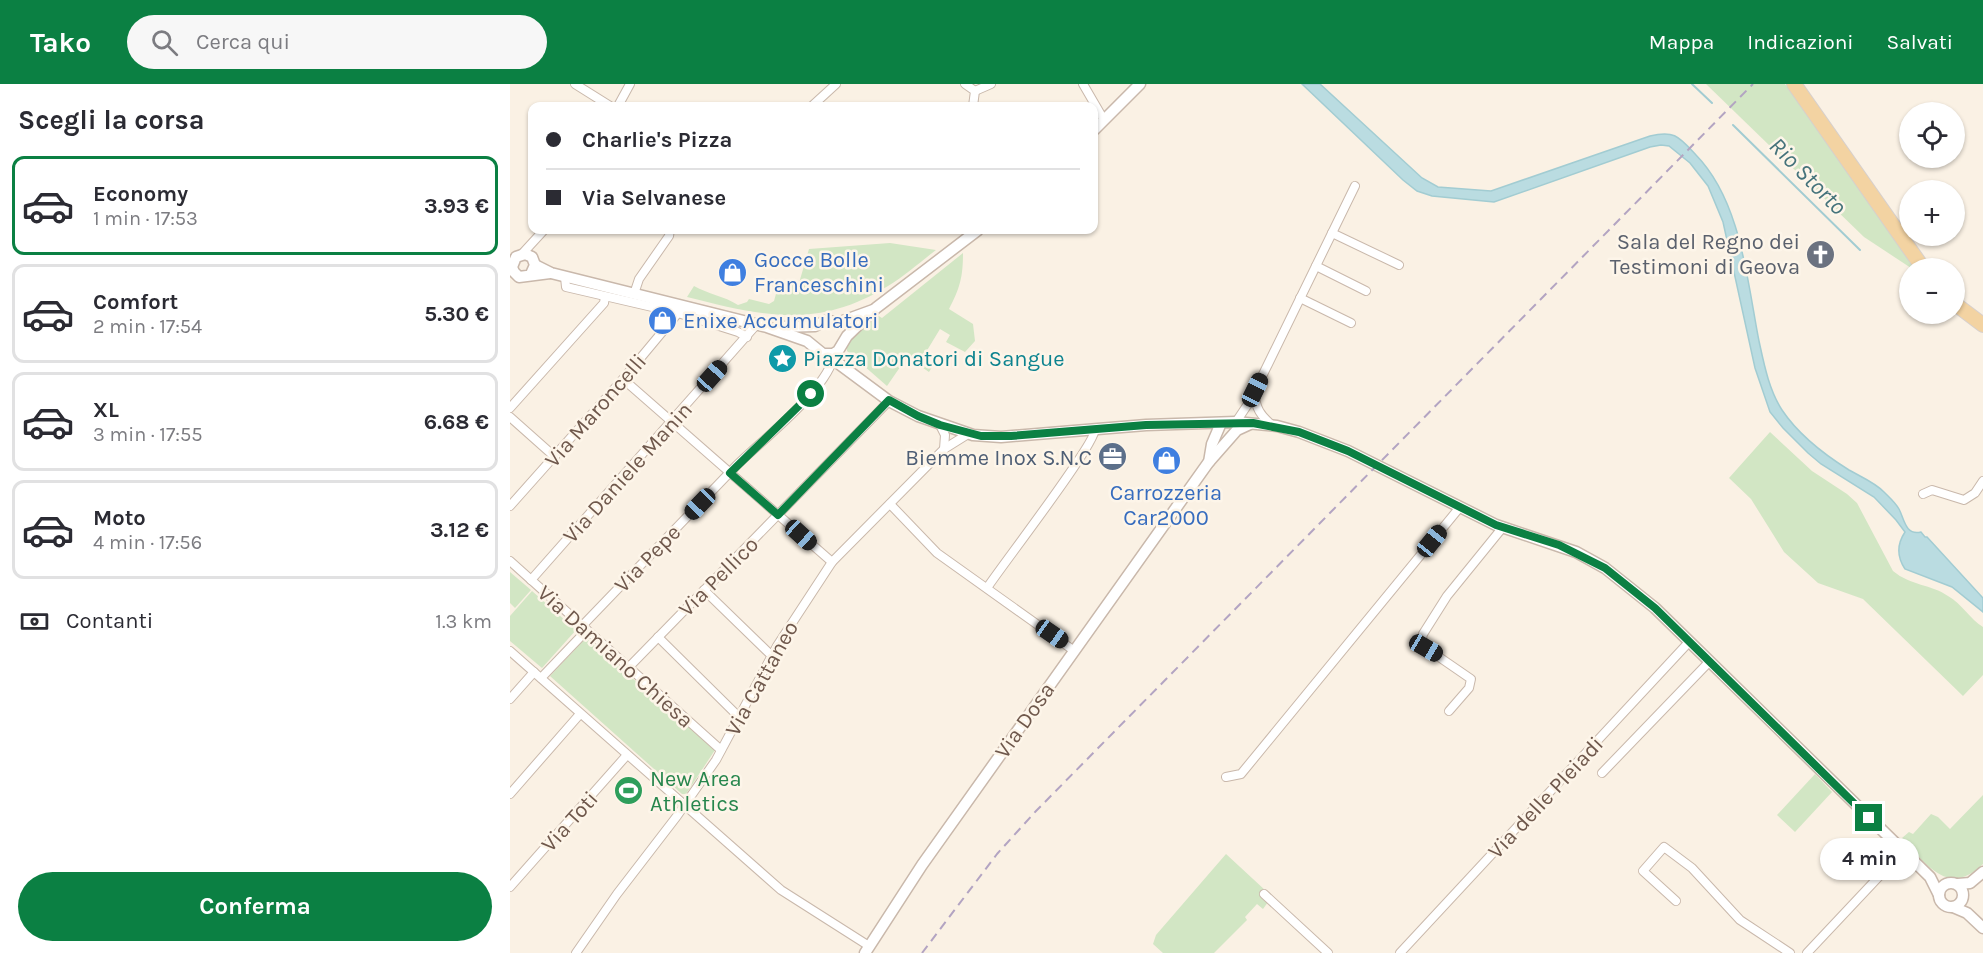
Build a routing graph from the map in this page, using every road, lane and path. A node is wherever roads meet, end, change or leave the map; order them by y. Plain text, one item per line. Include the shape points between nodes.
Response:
1 (575, 84) edge
2 (630, 84) edge
3 (836, 84) edge
4 (965, 84) edge
5 (991, 84) edge
6 (1083, 84) edge
7 (1140, 84) edge
8 (1794, 84) edge
9 (975, 91) junction
10 (604, 102) edge
11 (620, 102) edge
12 (816, 102) edge
13 (974, 102) edge
14 (1094, 102) edge
15 (1098, 110) edge
16 (1104, 120) junction
17 (1098, 126) edge
18 (1355, 186) dead end
19 (1332, 233) junction
20 (541, 234) edge
21 (669, 234) edge
22 (973, 234) edge
23 (536, 240) junction
24 (1916, 258) edge
25 (513, 265) edge
26 (1316, 266) junction
27 (1399, 266) dead end
28 (531, 269) junction
29 (565, 277) junction
30 (1366, 291) dead end
31 (634, 294) junction
32 (605, 297) junction
33 (1300, 298) junction
34 (876, 308) junction
35 (679, 310) junction
36 (1965, 311) edge
37 (836, 322) junction
38 (1351, 322) dead end
39 (762, 325) junction
40 (1983, 325) edge
41 (815, 326) junction
42 (747, 337) junction
43 (844, 343) junction
44 (812, 344) junction
45 (830, 357) junction
46 (623, 379) junction
47 (876, 390) junction
48 (1255, 390) junction
49 (889, 400) junction
50 (510, 408) edge
51 (510, 417) edge
52 (672, 422) junction
53 (1197, 423) junction
54 (1221, 423) junction
55 (1236, 423) junction
56 (1253, 423) junction
57 (940, 425) junction
58 (1272, 425) junction
59 (1095, 429) junction
60 (963, 432) junction
61 (1212, 444) junction
62 (1223, 447) junction
63 (944, 449) junction
64 (555, 457) junction
65 (1209, 462) junction
66 (730, 473) junction
67 (1983, 481) edge
68 (1923, 494) dead end
69 (890, 504) junction
70 (510, 506) edge
71 (1460, 507) junction
72 (778, 515) junction
73 (1503, 527) junction
74 (510, 561) edge
75 (832, 562) junction
76 (531, 580) junction
77 (987, 588) junction
78 (704, 590) junction
79 (584, 628) junction
80 (658, 637) junction
81 (1689, 642) junction
82 (1073, 650) junction
83 (510, 651) edge
84 (772, 656) junction
85 (1709, 662) junction
86 (629, 667) junction
87 (537, 675) junction
88 (510, 699) edge
89 (1449, 711) dead end
90 (580, 714) junction
91 (740, 717) junction
92 (721, 750) junction
93 (627, 755) junction
94 (1602, 773) dead end
95 (1227, 777) dead end
96 (510, 794) edge
97 (684, 806) junction
98 (1903, 851) junction
99 (1983, 872) edge
100 (1929, 877) junction
101 (1983, 878) edge
102 (1953, 884) junction
103 (510, 887) edge
104 (1264, 894) dead end
105 (1939, 895) junction
106 (1676, 901) dead end
107 (1960, 901) junction
108 (1983, 928) edge
109 (867, 950) edge
110 (576, 953) edge
111 (1328, 953) edge
112 (1400, 953) edge
113 (1790, 953) edge
114 (1807, 953) edge

1 - 10 street
2 - 11 street
3 - 12 street
4 - 9 street
5 - 9 street
6 - 14 street
7 - 16 street
8 - 24 main road
9 - 13 street
15 - 16 street
16 - 17 street
18 - 19 street
19 - 26 street
19 - 27 street
20 - 23 street
21 - 31 street via 639,279
22 - 34 street
23 - 25 street
23 - 28 street
25 - 28 street via 516,275
25 - 28 street via 528,255
26 - 30 street
26 - 33 street
28 - 29 street
29 - 31 street
29 - 32 street via 566,287
31 - 35 street
32 - 35 street
32 - 50 street via 604,303
33 - 38 street
33 - 48 street
34 - 37 street
34 - 43 street
35 - 39 street
35 - 42 street
35 - 46 street, Via Maroncelli
36 - 40 main road
37 - 41 street via 825,321
37 - 43 street via 843,330
39 - 41 street
39 - 42 street, Via Daniele Manin
39 - 44 street
41 - 44 street
42 - 52 street, Via Daniele Manin
43 - 45 street
43 - 47 street via 845,358
44 - 45 street
45 - 47 street
45 - 66 street, Via Pepe via 824,379
46 - 52 street
46 - 64 street, Via Maroncelli
47 - 49 street
48 - 55 street
48 - 58 street via 1259,412
49 - 57 street
49 - 72 street, Via Pellico
51 - 64 street
52 - 66 street
52 - 76 street, Via Daniele Manin
53 - 54 street
53 - 59 street
53 - 61 street
54 - 55 street
54 - 61 street
54 - 62 street
55 - 56 street
56 - 58 street
56 - 62 street, Via Dosa via 1237,430
57 - 60 street
57 - 63 street via 945,435
58 - 71 street via 1348,451
59 - 60 street via 1001,437
59 - 77 street via 1096,435 1078,462
60 - 63 street, Via Cattaneo
61 - 65 street
62 - 65 street, Via Dosa
63 - 69 street, Via Cattaneo
64 - 70 street, Via Maroncelli
65 - 82 street, Via Dosa
66 - 72 street
66 - 79 street, Via Pepe
67 - 68 street via 1964,500 1932,490
69 - 75 street, Via Cattaneo
69 - 77 street via 937,553
71 - 73 street
71 - 95 street via 1240,774
72 - 75 street
72 - 78 street, Via Pellico
73 - 81 street via 1559,545 1605,568 1655,608
73 - 89 street via 1423,634 1426,648 1471,678 1469,688
74 - 76 street, Via Damiano Chiesa
75 - 84 street, Via Cattaneo
76 - 79 street, Via Damiano Chiesa
77 - 82 street
78 - 80 street, Via Pellico
78 - 84 street
79 - 86 street, Via Damiano Chiesa
79 - 87 street, Via Pepe
80 - 86 street, Via Pellico
80 - 91 street
81 - 85 street
81 - 112 street, Via delle Pleiadi
82 - 109 street, Via Dosa
83 - 87 street
84 - 91 street, Via Cattaneo
85 - 94 street
85 - 98 street
86 - 92 street, Via Damiano Chiesa
87 - 88 street, Via Pepe
87 - 90 street
90 - 93 street
90 - 96 street
91 - 92 street, Via Cattaneo
92 - 97 street, Via Cattaneo
93 - 97 street
93 - 103 street, Via Toti
97 - 109 street via 781,890
97 - 110 street, Via Cattaneo
98 - 100 street
98 - 114 street
99 - 102 street via 1970,883
100 - 102 street
100 - 105 street
101 - 107 street
102 - 105 street via 1943,886
102 - 107 street
104 - 111 street
105 - 107 street via 1943,904
106 - 113 street via 1644,871 1664,847 1692,868 1740,920
107 - 108 street

